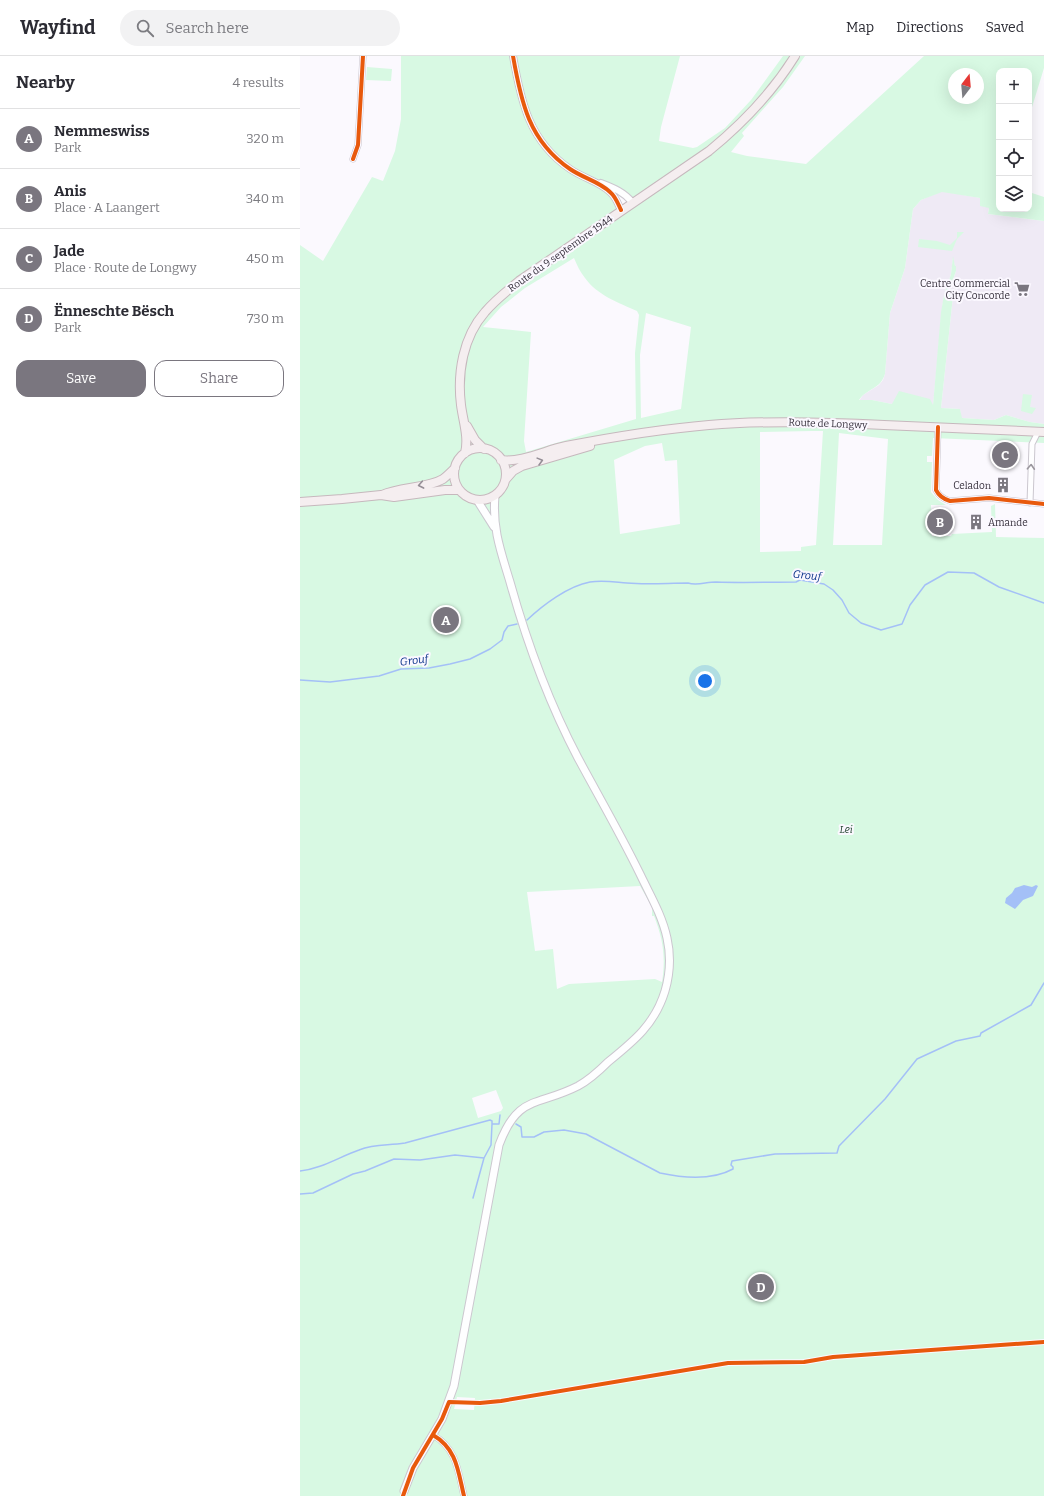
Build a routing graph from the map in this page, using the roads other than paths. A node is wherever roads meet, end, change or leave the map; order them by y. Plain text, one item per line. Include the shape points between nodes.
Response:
1 (363, 56) edge
2 (513, 56) edge
3 (795, 56) edge
4 (353, 159) dead end
5 (585, 178) junction
6 (632, 203) junction
7 (621, 210) junction
8 (465, 423) junction
9 (938, 427) junction
10 (1041, 432) edge
11 (614, 438) junction
12 (484, 449) junction
13 (465, 453) junction
14 (501, 460) junction
15 (455, 468) junction
16 (506, 478) junction
17 (459, 490) junction
18 (381, 495) junction
19 (495, 496) junction
20 (477, 500) junction
21 (300, 502) edge
22 (1030, 503) junction
23 (1044, 504) edge
24 (495, 529) junction
25 (433, 1435) junction
26 (404, 1491) dead end
27 (464, 1496) edge

1 - 4 street via 358,145
2 - 5 street via 521,100 535,132 558,160
3 - 6 main road, Route du 9 septembre 1944 via 759,104 731,133
5 - 6 street via 615,188 626,195
5 - 7 street via 610,192
6 - 7 main road, Route du 9 septembre 1944
7 - 8 main road, Route du 9 septembre 1944 via 519,281 484,313 466,346 462,361 460,392
8 - 12 main road
8 - 13 main road, Route du 9 septembre 1944
9 - 10 main road, Route de Longwy
9 - 11 main road, Route de Longwy via 747,422 688,427
9 - 22 street via 935,484 939,495 950,501 989,498
22 -> 10 street via 1032,444
11 - 14 main road, Route de Longwy via 564,446 514,460
16 -> 11 main road, Route de Longwy via 522,466
12 - 13 main road
12 - 14 main road via 491,451
13 - 15 main road
14 - 16 main road
15 - 17 main road via 454,480
15 -> 18 main road via 437,482 392,490
16 - 19 main road
17 - 18 main road via 394,497
17 - 20 main road
18 - 21 main road
19 - 20 main road
19 - 24 main road
20 - 24 main road
22 - 23 street
24 - 25 main road via 518,611 540,674 577,756 658,910 667,938 670,963 662,999 654,1016 640,1035 580,1085 527,1105 507,1126 499,1145 454,1386
25 - 26 main road via 413,1468
25 - 27 street via 453,1454

